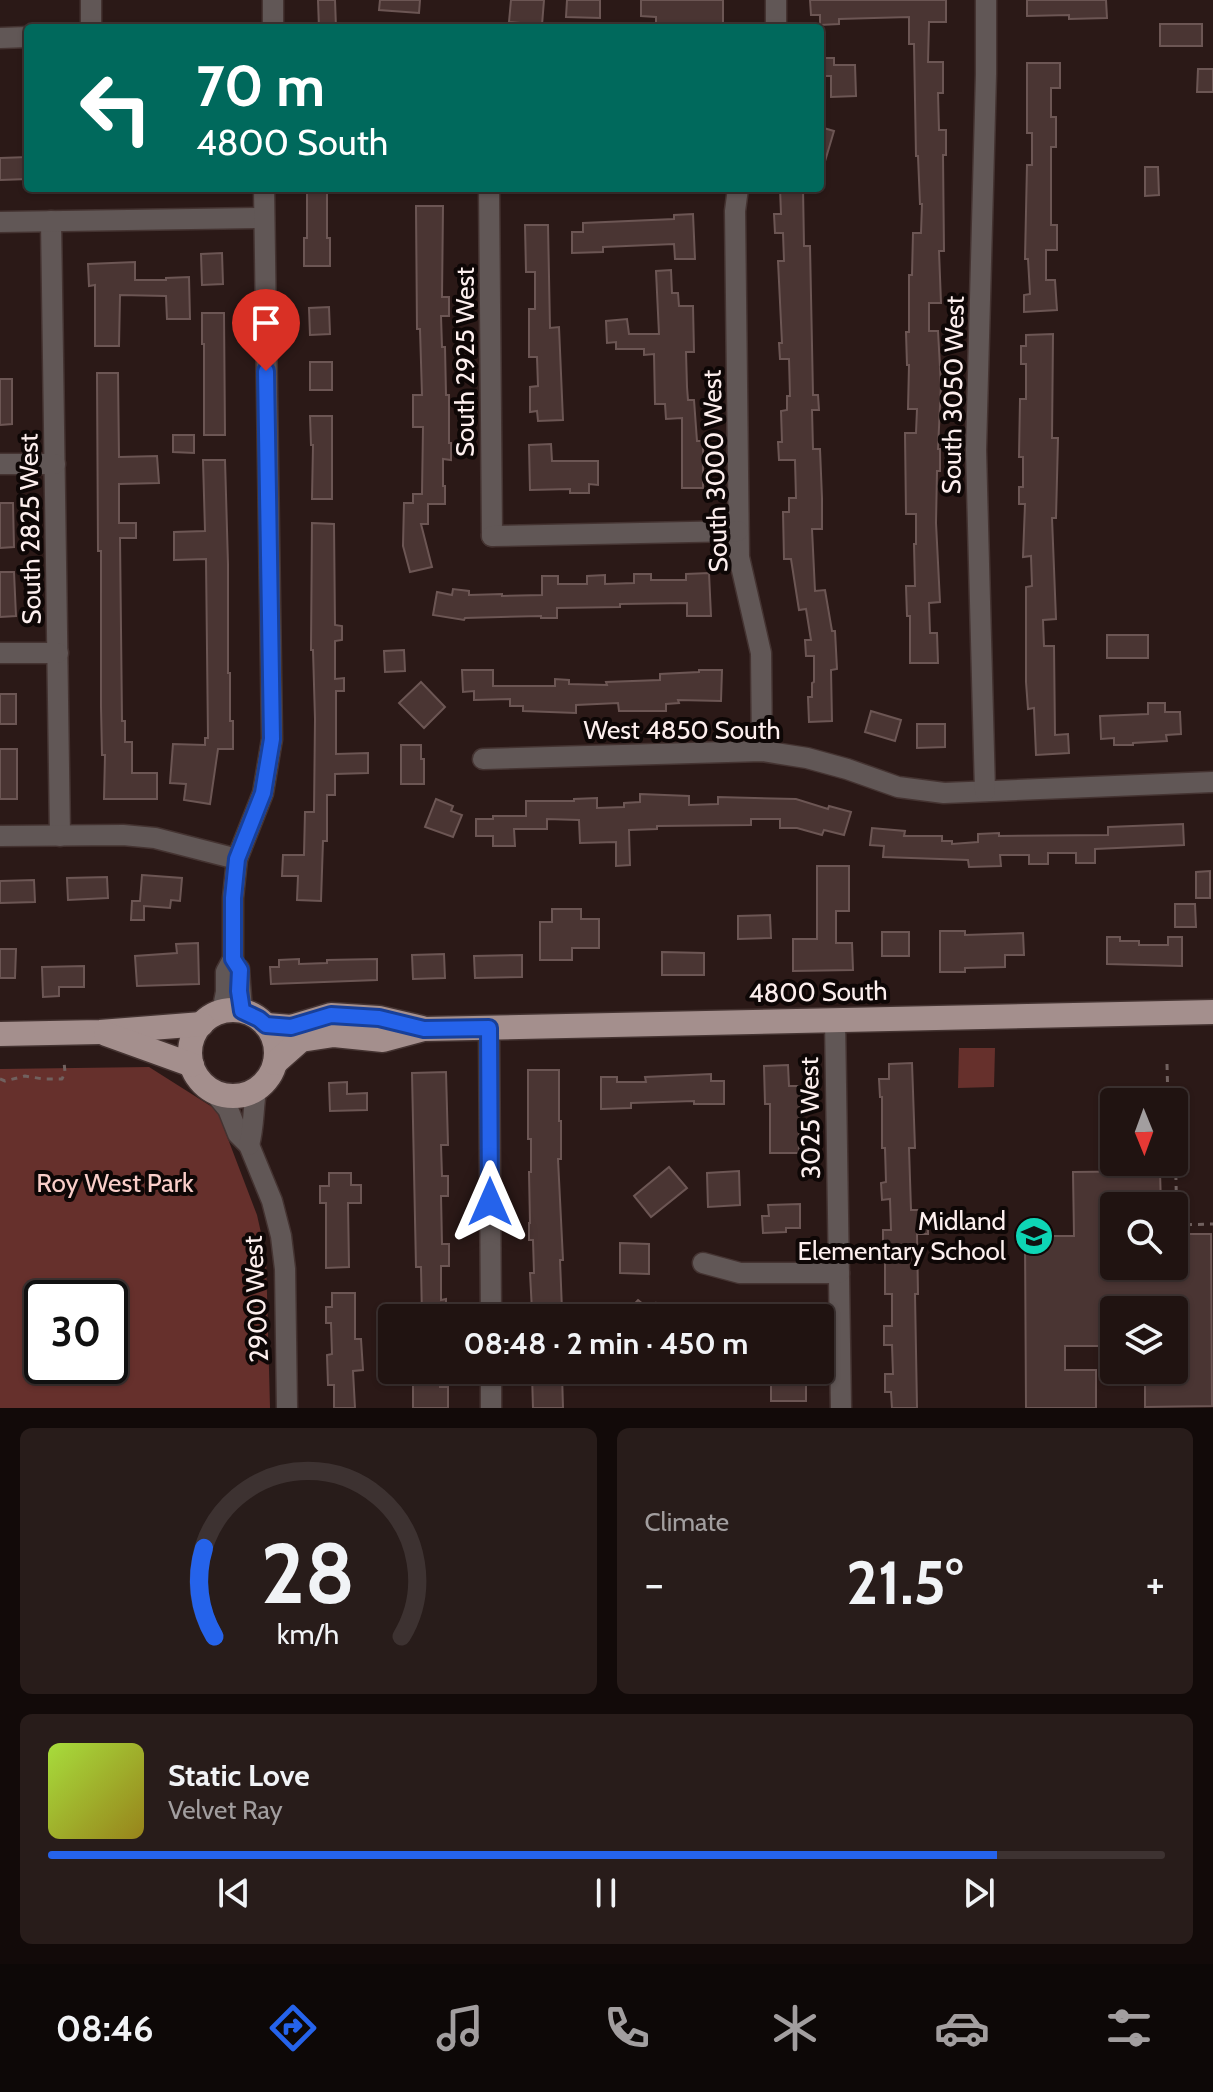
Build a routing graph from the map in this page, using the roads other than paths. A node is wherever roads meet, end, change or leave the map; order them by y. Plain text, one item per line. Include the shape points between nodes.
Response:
1 (91, 0) edge
2 (273, 0) edge
3 (776, 0) edge
4 (986, 0) edge
5 (91, 24) edge
6 (273, 24) edge
7 (776, 24) edge
8 (24, 37) edge
9 (0, 38) edge
10 (264, 192) edge
11 (489, 192) edge
12 (737, 192) edge
13 (264, 218) junction
14 (51, 221) junction
15 (0, 222) edge
16 (0, 464) edge
17 (55, 464) junction
18 (738, 531) junction
19 (0, 653) edge
20 (58, 653) junction
21 (762, 751) junction
22 (483, 759) dead end
23 (1213, 782) edge
24 (985, 791) junction
25 (0, 836) edge
26 (60, 836) junction
27 (237, 859) junction
28 (1213, 1012) edge
29 (222, 1016) junction
30 (835, 1020) junction
31 (266, 1025) junction
32 (489, 1028) junction
33 (424, 1029) junction
34 (100, 1032) junction
35 (0, 1034) edge
36 (275, 1063) junction
37 (192, 1065) junction
38 (213, 1091) junction
39 (256, 1091) junction
40 (249, 1145) junction
41 (703, 1263) dead end
42 (839, 1273) junction
43 (491, 1304) edge
44 (491, 1384) edge
45 (287, 1408) edge
46 (491, 1408) edge
47 (841, 1408) edge

1 - 5 street
2 - 6 street
3 - 7 street
4 - 24 street, South 3050 West via 976,450
8 - 9 street
10 - 13 street
11 - 18 street, South 2925 West via 486,542
12 - 18 street, South 3000 West
13 - 14 street
13 - 27 street via 272,739 263,793
14 - 15 street
14 - 17 street, South 2825 West
16 - 17 street
17 - 20 street, South 2825 West
18 - 21 street, South 3000 West via 761,653
19 - 20 street
20 - 26 street, South 2825 West
21 - 22 street, West 4850 South
21 - 24 street, West 4850 South via 807,758 898,787
23 - 24 street, West 4850 South
25 - 26 street
26 - 27 street via 155,838
27 - 29 street via 233,959 240,970 239,991
28 - 30 main road, 4800 South
29 - 31 main road via 259,1019
29 - 34 main road
29 - 37 main road via 194,1036
30 - 32 main road, 4800 South
30 - 42 street, 3025 West
31 - 33 main road, 4800 South via 291,1027 331,1015 379,1018
31 - 36 main road via 276,1049
32 - 33 main road, 4800 South
32 - 43 street
33 - 36 main road, 4800 South via 383,1040 334,1035 301,1040
34 - 35 main road
34 - 37 main road
36 - 39 main road
37 - 38 main road
38 - 39 main road via 240,1096
38 - 40 street, 2900 West
39 - 40 street
40 - 45 street, 2900 West via 281,1236
41 - 42 street via 740,1273
42 - 47 street, 3025 West
44 - 46 street

